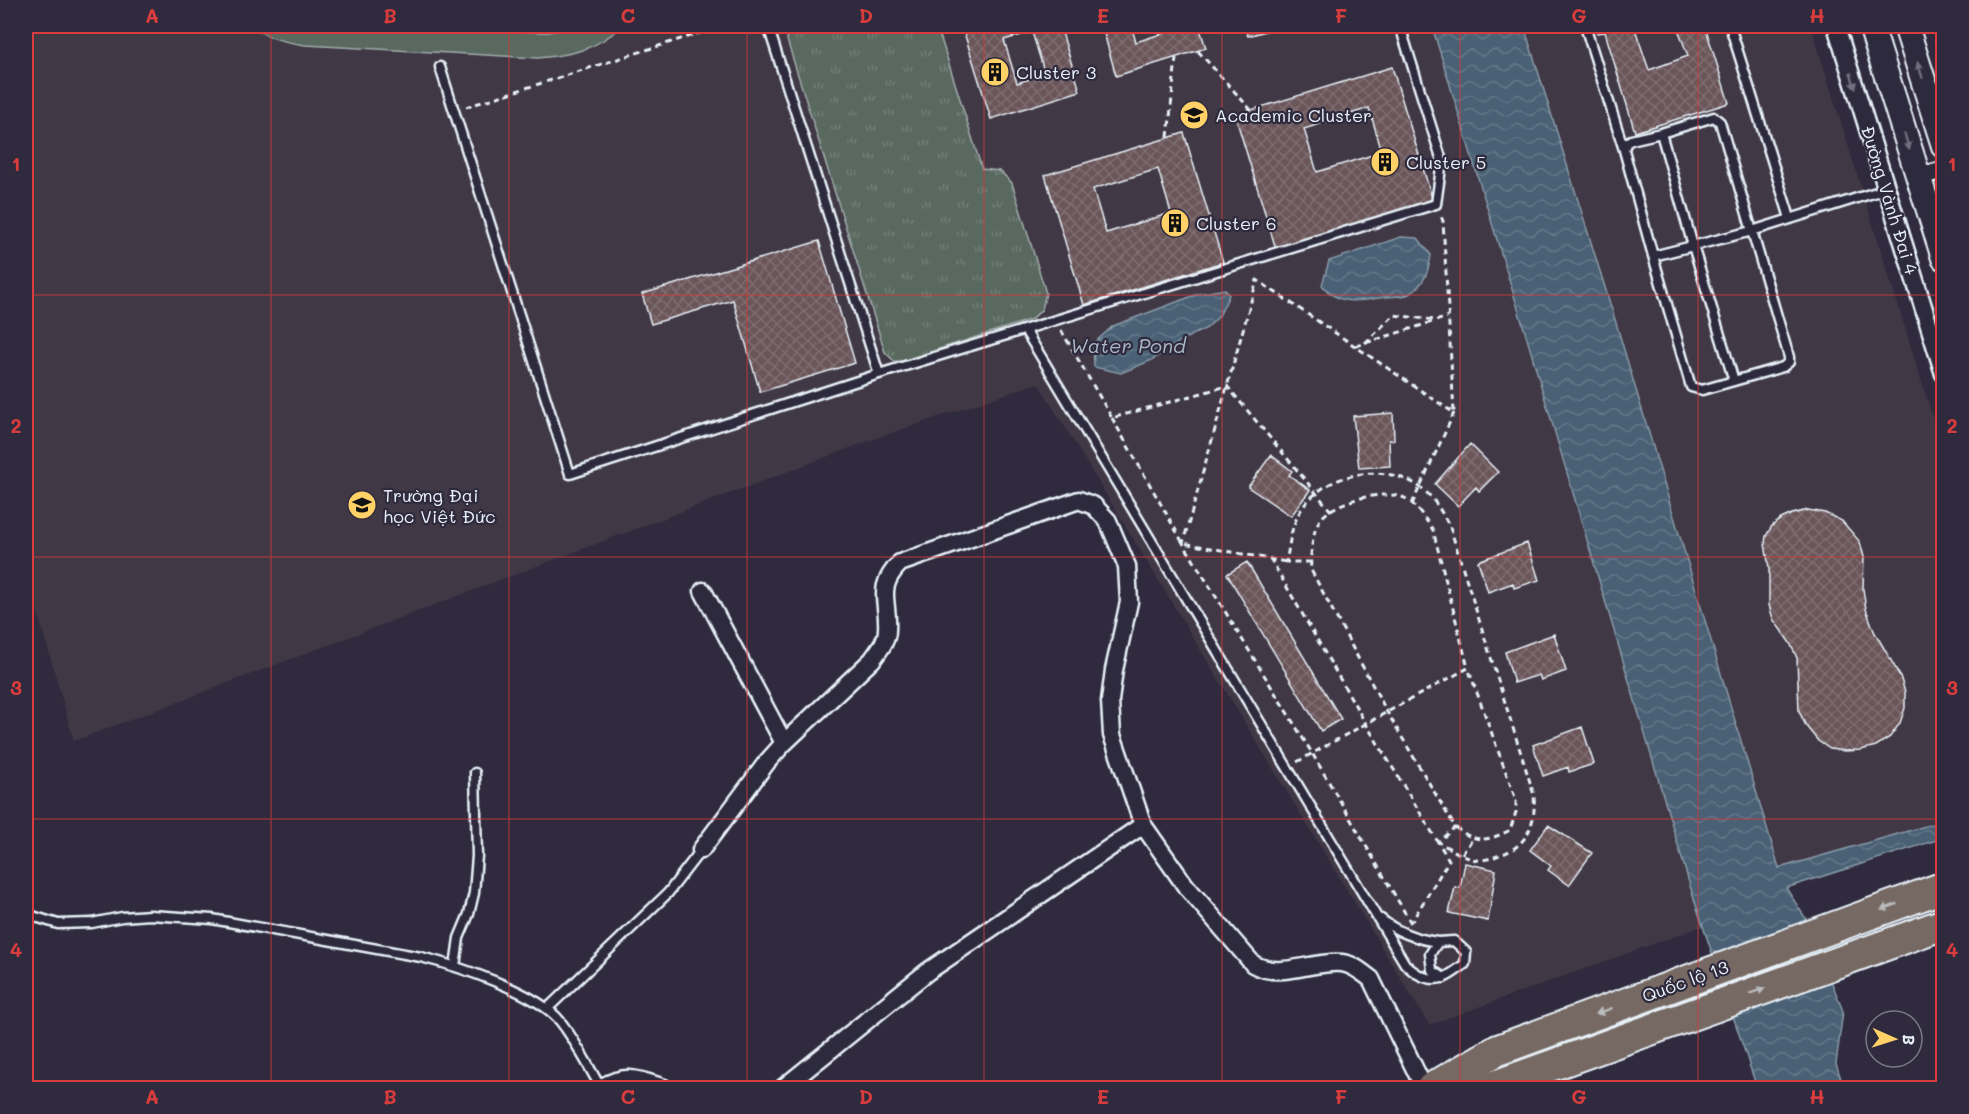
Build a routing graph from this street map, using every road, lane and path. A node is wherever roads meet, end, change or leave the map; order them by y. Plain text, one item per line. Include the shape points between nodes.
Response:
1 (722, 26) edge
2 (768, 26) edge
3 (1400, 26) edge
4 (1585, 26) edge
5 (1730, 26) edge
6 (1836, 26) edge
7 (1871, 26) edge
8 (1906, 26) edge
9 (1198, 51) dead end
10 (1176, 58) dead end
11 (440, 67) dead end
12 (455, 110) junction
13 (1251, 110) dead end
14 (1661, 133) junction
15 (1168, 137) dead end
16 (1944, 146) edge
17 (1624, 150) junction
18 (1944, 170) edge
19 (1918, 177) junction
20 (1886, 189) junction
21 (1436, 204) junction
22 (1790, 218) junction
23 (1752, 231) junction
24 (1693, 246) junction
25 (1653, 256) junction
26 (1944, 258) edge
27 (1448, 317) junction
28 (1056, 320) junction
29 (1436, 321) junction
30 (1025, 330) junction
31 (1365, 343) junction
32 (1355, 346) junction
33 (879, 374) junction
34 (1944, 374) edge
35 (1734, 381) junction
36 (1227, 386) junction
37 (1454, 413) junction
38 (1112, 418) junction
39 (1420, 488) junction
40 (1317, 494) junction
41 (1412, 505) junction
42 (1332, 511) junction
43 (1184, 543) junction
44 (1270, 558) junction
45 (1286, 562) junction
46 (1310, 562) junction
47 (703, 591) dead end
48 (1468, 668) junction
49 (1387, 712) junction
50 (1366, 724) junction
51 (784, 743) junction
52 (1312, 753) junction
53 (1287, 767) junction
54 (475, 772) dead end
55 (1143, 825) junction
56 (1455, 827) junction
57 (1473, 838) junction
58 (1438, 842) junction
59 (701, 850) joint
60 (1462, 855) junction
61 (1944, 887) edge
62 (26, 915) edge
63 (1376, 915) junction
64 (1412, 921) junction
65 (1944, 924) edge
66 (1407, 935) junction
67 (1438, 942) junction
68 (455, 966) junction
69 (1444, 978) junction
70 (547, 1009) junction
71 (601, 1088) edge
72 (788, 1088) edge
73 (664, 1089) edge
74 (1424, 1089) edge
75 (1432, 1089) edge
76 (1489, 1089) edge

1 - 12 path
2 - 33 lane
3 - 21 lane via 1442,161
4 - 17 lane
5 - 22 lane
6 -> 20 street, Đường Vành Đai 4
7 -> 19 main road, Đường Vành Đai 4
16 -> 8 main road
9 - 13 path
10 - 15 path
11 - 12 lane
12 - 33 lane via 570,474
14 - 17 lane via 1630,140
14 - 23 lane via 1718,119
14 - 24 lane
17 - 25 lane
18 - 19 street
19 - 26 main road, Đường Vành Đai 4
20 - 22 lane
20 - 34 street, Đường Vành Đai 4
21 - 27 path via 1443,221
21 - 28 lane
22 - 23 lane
23 - 24 lane
23 - 35 lane via 1789,362
24 - 25 lane
24 - 35 lane
25 - 35 lane via 1691,387 1702,390
27 - 29 path
27 - 37 path
28 - 30 lane
28 - 38 path
29 - 31 path
29 - 31 path via 1394,315
30 - 33 lane
30 - 53 lane
31 - 32 path
32 - 36 path via 1257,280
32 - 37 path
36 - 38 path
36 - 40 path
36 - 43 path
37 - 39 path
38 - 43 path
39 - 40 path via 1397,476 1352,474
39 - 41 path
39 - 60 path via 1437,505 1450,527 1534,795 1535,812 1524,841 1495,857 1478,860
40 - 42 path
40 - 45 path via 1295,522
41 - 42 path via 1404,497 1371,494
41 - 48 path via 1433,530
42 - 46 path via 1320,520
43 - 44 path
43 - 52 path
44 - 45 path
44 - 50 path
45 - 46 path
46 - 49 path
47 - 51 street
48 - 49 path
48 - 57 path via 1516,800 1510,830 1497,837
49 - 50 path
49 - 56 path
50 - 52 path
50 - 58 path
51 - 55 street via 882,646 887,632 884,592 889,574 900,563 1078,500 1094,506 1108,521 1127,566 1129,602 1110,701 1112,735
51 - 59 street
52 - 53 path
52 - 64 path
53 - 63 lane
54 - 68 lane via 474,893 459,938
55 - 72 street via 927,972
55 - 74 street via 1185,885 1253,964 1263,970 1275,970 1343,963 1371,979
56 - 57 path
56 - 58 path
57 - 60 path
58 - 60 path
58 - 64 path via 1449,860
59 - 70 lane via 668,893
61 -> 75 highway, Quốc lộ 13 via 1498,1050
62 - 68 lane via 58,924 150,915 212,919
63 - 66 lane
63 - 69 lane via 1415,974
64 - 66 path
76 -> 65 highway, Quốc lộ 13
66 - 67 lane
67 - 69 lane via 1430,954 1432,970
67 - 69 lane via 1454,941 1466,952 1465,964
68 - 70 lane
70 - 71 lane via 559,1020
71 - 73 street via 630,1078

